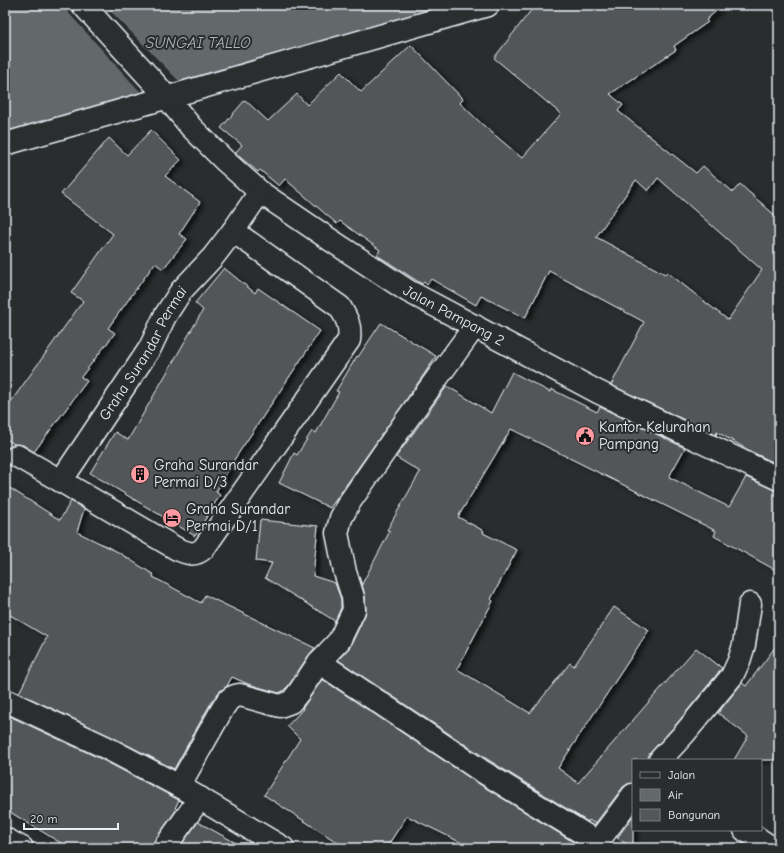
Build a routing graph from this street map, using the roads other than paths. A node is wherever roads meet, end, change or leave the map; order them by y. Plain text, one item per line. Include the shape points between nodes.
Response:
1 (83, 5) edge
2 (488, 5) edge
3 (162, 92) junction
4 (5, 144) edge
5 (260, 192) junction
6 (233, 231) junction
7 (475, 326) junction
8 (17, 456) dead end
9 (779, 478) edge
10 (61, 481) junction
11 (750, 604) dead end
12 (319, 662) junction
13 (5, 700) edge
14 (661, 759) edge
15 (179, 786) junction
16 (632, 796) edge
17 (200, 798) junction
18 (746, 831) edge
19 (5, 839) edge
20 (595, 845) edge
21 (22, 848) edge
22 (164, 848) edge
23 (283, 848) edge
24 (772, 848) edge

1 - 3 street, Jalan Pampang 2
2 - 3 street
3 - 4 street
3 - 5 street, Jalan Pampang 2 via 191,127
5 - 6 street, Graha Surandar Permai
5 - 7 street, Jalan Pampang 2 via 408,291
6 - 10 street, Graha Surandar Permai via 181,291 165,316 150,348
6 - 10 street via 340,308 348,321 349,340 199,552 190,554 176,549
7 - 9 street, Jalan Pampang 2 via 598,392
7 - 12 street via 405,422 349,503 342,518 336,533 354,610 339,641
8 - 10 street
11 - 14 street via 744,645 732,676
12 - 15 street via 291,702 280,706 240,695 231,698
12 - 20 street
13 - 15 street
15 - 17 street
16 - 20 street
17 - 22 street
17 - 23 street
18 - 24 street
19 - 21 street

